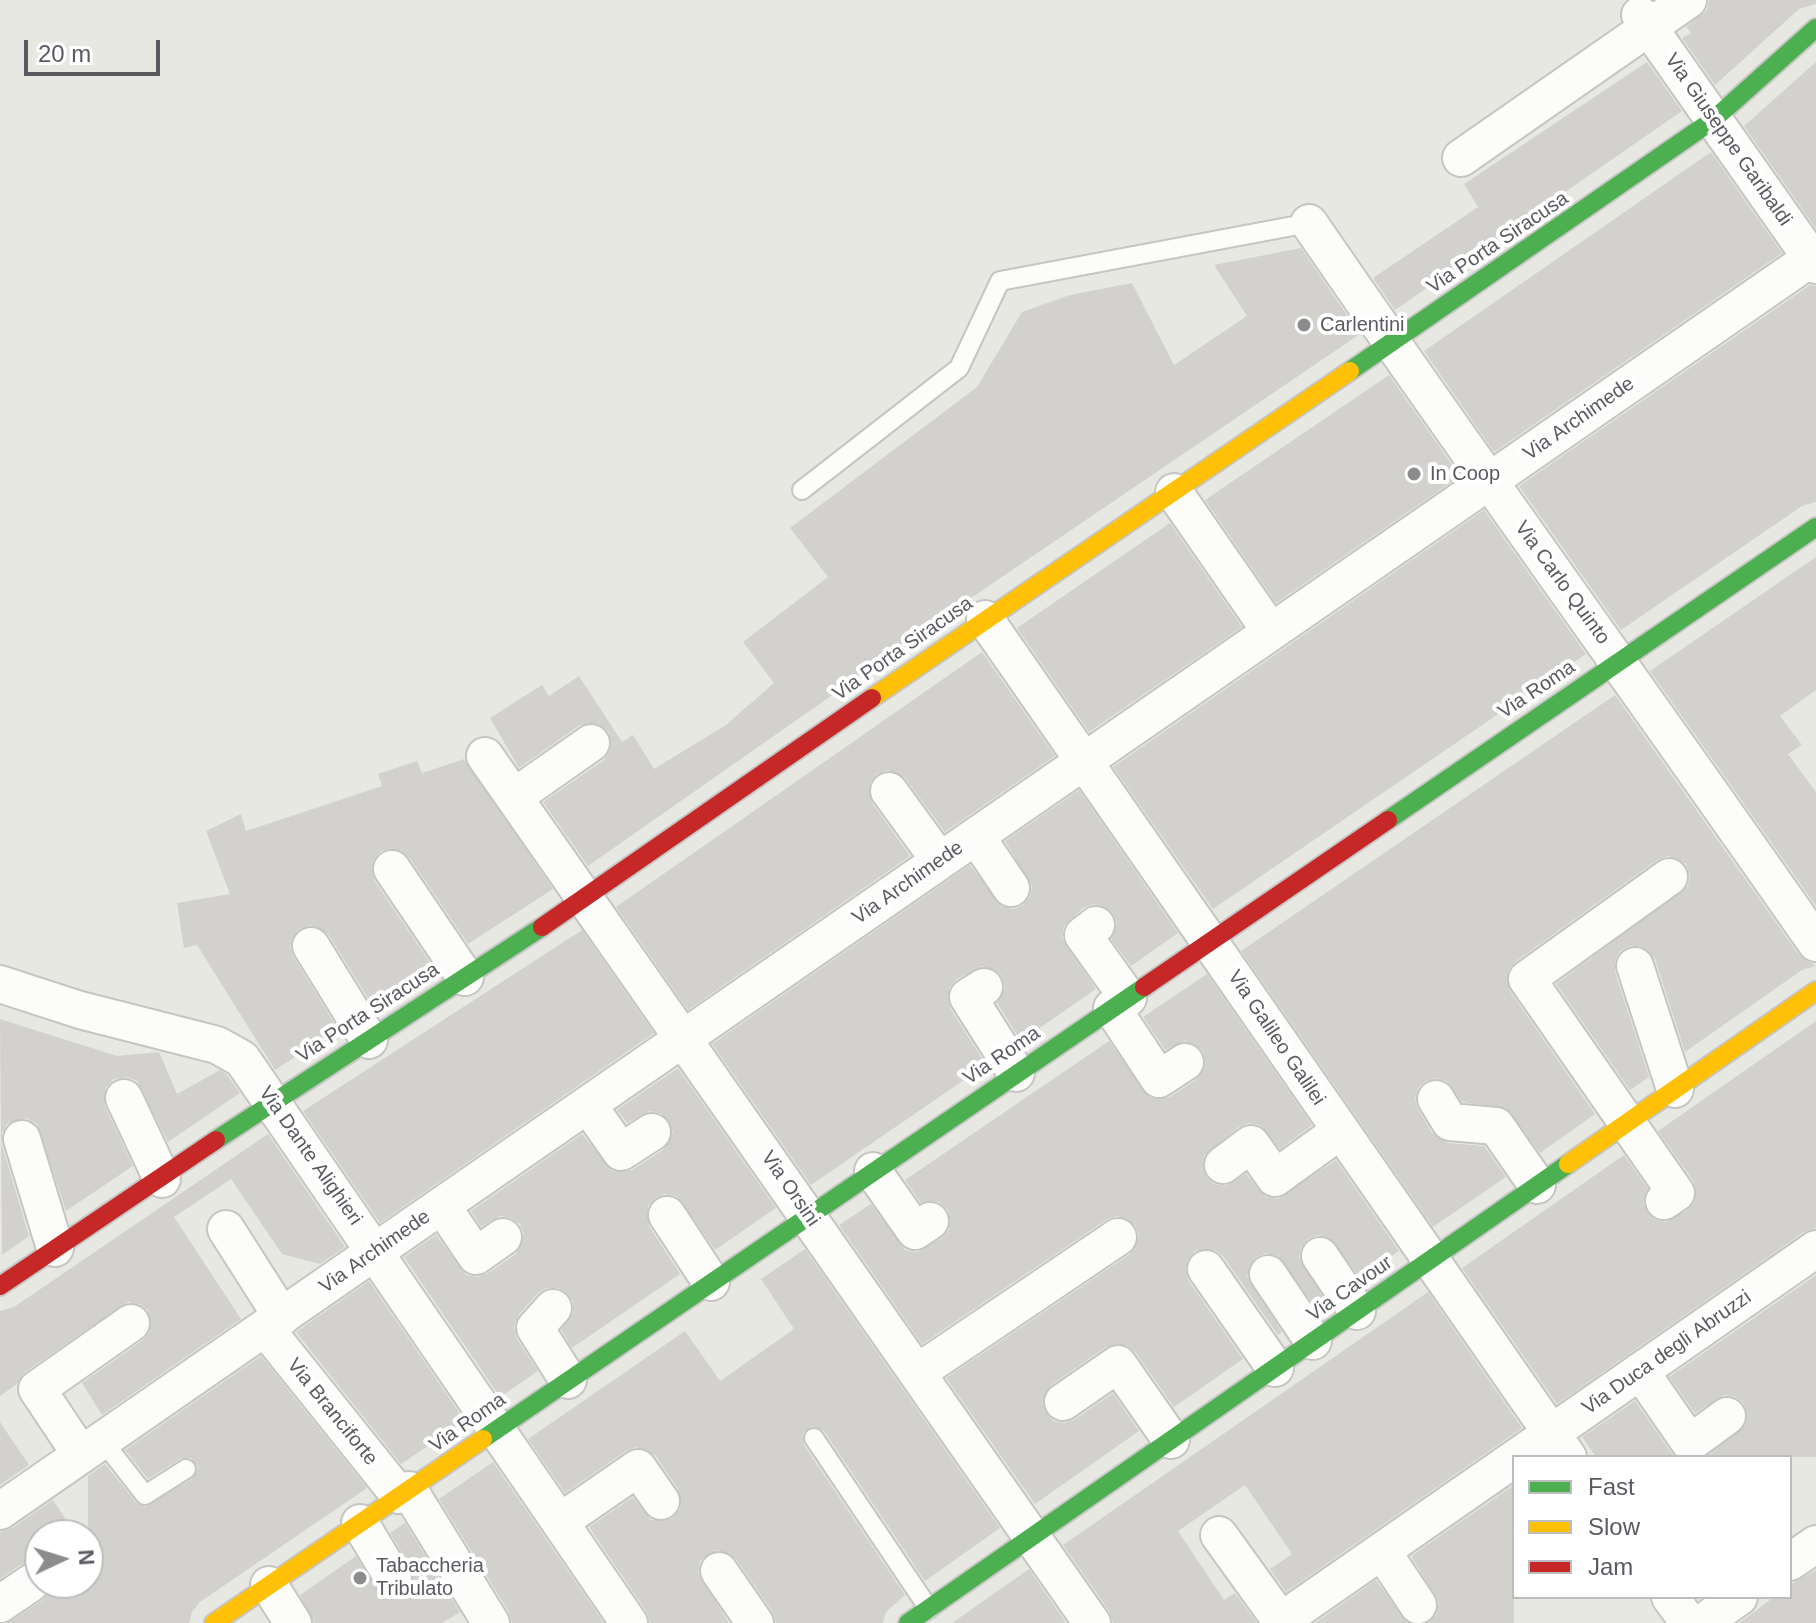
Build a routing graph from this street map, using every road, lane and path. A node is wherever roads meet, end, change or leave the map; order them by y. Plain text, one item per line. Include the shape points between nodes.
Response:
1 (1688, 0) edge
2 (1645, 22) junction
3 (1816, 28) edge
4 (1713, 120) junction
5 (1461, 158) dead end
6 (1309, 223) joint
7 (1814, 260) edge
8 (1391, 342) junction
9 (1487, 482) junction
10 (802, 490) dead end
11 (1174, 492) junction
12 (1816, 527) edge
13 (985, 619) junction
14 (1271, 632) junction
15 (1619, 661) junction
16 (591, 743) dead end
17 (485, 756) dead end
18 (1083, 762) junction
19 (889, 791) dead end
20 (514, 797) junction
21 (976, 836) junction
22 (940, 861) junction
23 (392, 869) dead end
24 (1669, 877) dead end
25 (1011, 888) dead end
26 (584, 899) junction
27 (1096, 925) dead end
28 (1210, 941) junction
29 (1816, 943) edge
30 (311, 946) dead end
31 (1635, 966) dead end
32 (465, 977) junction
33 (0, 984) edge
34 (984, 987) dead end
35 (1816, 991) edge
36 (1120, 1003) junction
37 (683, 1039) junction
38 (369, 1040) junction
39 (1185, 1062) dead end
40 (1016, 1073) junction
41 (1675, 1089) junction
42 (124, 1098) dead end
43 (1436, 1099) dead end
44 (273, 1101) junction
45 (588, 1105) junction
46 (1628, 1122) junction
47 (1340, 1131) junction
48 (652, 1132) dead end
49 (22, 1139) dead end
50 (1223, 1165) dead end
51 (873, 1171) junction
52 (162, 1179) junction
53 (1537, 1185) junction
54 (1664, 1201) dead end
55 (442, 1206) junction
56 (667, 1215) dead end
57 (809, 1215) junction
58 (930, 1221) dead end
59 (226, 1229) dead end
60 (503, 1237) dead end
61 (1118, 1237) dead end
62 (55, 1248) junction
63 (1816, 1249) edge
64 (376, 1251) junction
65 (1320, 1256) dead end
66 (1429, 1261) junction
67 (1206, 1269) dead end
68 (1268, 1274) dead end
69 (711, 1282) junction
70 (0, 1286) edge
71 (553, 1308) dead end
72 (1357, 1311) junction
73 (273, 1322) junction
74 (131, 1323) dead end
75 (1313, 1341) junction
76 (1275, 1368) junction
77 (1640, 1371) junction
78 (918, 1372) junction
79 (568, 1380) junction
80 (1063, 1402) dead end
81 (1727, 1416) dead end
82 (498, 1428) junction
83 (814, 1438) dead end
84 (1171, 1440) junction
85 (1560, 1445) edge
86 (92, 1448) junction
87 (1526, 1455) edge
88 (1512, 1461) edge
89 (186, 1469) dead end
90 (404, 1493) junction
91 (661, 1501) dead end
92 (0, 1511) edge
93 (561, 1521) junction
94 (360, 1523) junction
95 (1219, 1535) dead end
96 (1031, 1538) junction
97 (1382, 1551) junction
98 (719, 1571) dead end
99 (393, 1578) dead end
100 (269, 1585) junction
101 (24, 1588) edge
102 (1671, 1599) edge
103 (1736, 1599) edge
104 (0, 1604) edge
105 (1418, 1605) dead end
106 (929, 1609) junction
107 (1280, 1622) edge
108 (214, 1623) edge
109 (293, 1623) edge
110 (491, 1623) edge
111 (629, 1623) edge
112 (755, 1623) edge
113 (908, 1623) edge
114 (1092, 1623) edge
115 (1689, 1623) edge
116 (1702, 1623) edge

1 - 2 street
2 - 4 street, Via Giuseppe Garibaldi
2 - 5 street
3 - 4 main road, Via Porta Siracusa
4 - 7 street, Via Giuseppe Garibaldi
4 - 8 main road, Via Porta Siracusa
6 - 8 street, Via Carlo Quinto
6 - 10 lane via 1000,281 959,368
7 - 9 street, Via Archimede
8 - 9 street, Via Carlo Quinto
8 - 11 main road, Via Porta Siracusa
9 - 14 street, Via Archimede
9 - 15 street, Via Carlo Quinto
11 - 13 main road, Via Porta Siracusa
11 - 14 street
12 - 15 main road, Via Roma
13 - 18 street, Via Galileo Galilei
13 - 26 main road, Via Porta Siracusa
14 - 18 street, Via Archimede
15 - 28 main road, Via Roma
15 - 29 street, Via Carlo Quinto
16 - 20 street
17 - 20 street, Via Orsini
18 - 21 street, Via Archimede
18 - 28 street, Via Galileo Galilei
19 - 22 street
20 - 26 street, Via Orsini
21 - 22 street, Via Archimede
21 - 25 street
22 - 37 street, Via Archimede
23 - 32 street
24 - 46 street via 1527,979
26 - 32 main road, Via Porta Siracusa
26 - 37 street, Via Orsini
27 - 36 street via 1083,935
28 - 36 main road, Via Roma
28 - 47 street, Via Galileo Galilei
30 - 38 street
31 - 41 street
32 - 38 main road, Via Porta Siracusa
33 - 44 street, Via Dante Alighieri via 217,1045 242,1059
34 - 40 street via 968,997
35 - 41 main road, Via Cavour
36 - 39 street via 1159,1079
36 - 40 main road, Via Roma
37 - 45 street, Via Archimede
37 - 57 street, Via Orsini
38 - 44 main road, Via Porta Siracusa
40 - 51 main road, Via Roma
41 - 46 main road, Via Cavour
42 - 52 street
43 - 53 street via 1450,1122 1496,1126
44 - 52 main road, Via Porta Siracusa
44 - 64 street, Via Dante Alighieri
45 - 48 street via 621,1152
45 - 55 street, Via Archimede
46 - 53 main road, Via Cavour
46 - 54 street via 1676,1193
47 - 50 street via 1275,1178 1251,1144
47 - 66 street, Via Galileo Galilei
49 - 62 street
51 - 57 main road, Via Roma
51 - 58 street via 915,1231
52 - 62 main road, Via Porta Siracusa
53 - 66 main road, Via Cavour
55 - 60 street via 476,1256
55 - 64 street, Via Archimede
56 - 69 street
57 - 69 main road, Via Roma
57 - 78 street, Via Orsini
59 - 73 street, Via Branciforte
61 - 78 street
62 - 70 main road, Via Porta Siracusa
63 - 77 street, Via Duca degli Abruzzi
64 - 73 street, Via Archimede
64 - 82 street, Via Dante Alighieri
65 - 72 street
66 - 72 main road, Via Cavour
66 - 85 street, Via Galileo Galilei
67 - 76 street
68 - 75 street
69 - 79 main road, Via Roma
71 - 79 street via 535,1328
72 - 75 main road, Via Cavour
73 - 86 street, Via Archimede
73 - 90 street, Via Branciforte
74 - 86 street via 37,1389
75 - 76 main road, Via Cavour
76 - 84 main road, Via Cavour
77 - 81 street via 1690,1443
77 - 85 street, Via Duca degli Abruzzi
78 - 96 street, Via Orsini
79 - 82 main road, Via Roma
80 - 84 street via 1118,1364
82 - 90 main road, Via Roma
82 - 93 street, Via Dante Alighieri
83 - 106 lane
84 - 96 main road, Via Cavour
85 - 87 street, Via Duca degli Abruzzi
86 - 89 lane via 145,1495
86 - 92 street, Via Archimede
88 - 97 street, Via Duca degli Abruzzi
90 - 94 main road, Via Roma
90 - 110 street, Via Branciforte
91 - 93 street via 638,1468
93 - 111 street, Via Dante Alighieri
94 - 99 street
94 - 100 main road, Via Roma
95 - 107 street
96 - 106 main road, Via Cavour
96 - 114 street, Via Orsini
97 - 105 street
97 - 107 street, Via Duca degli Abruzzi
98 - 112 street
100 - 108 main road, Via Roma
100 - 109 street
101 - 104 street
102 - 115 street
103 - 116 street
106 - 113 main road, Via Cavour

